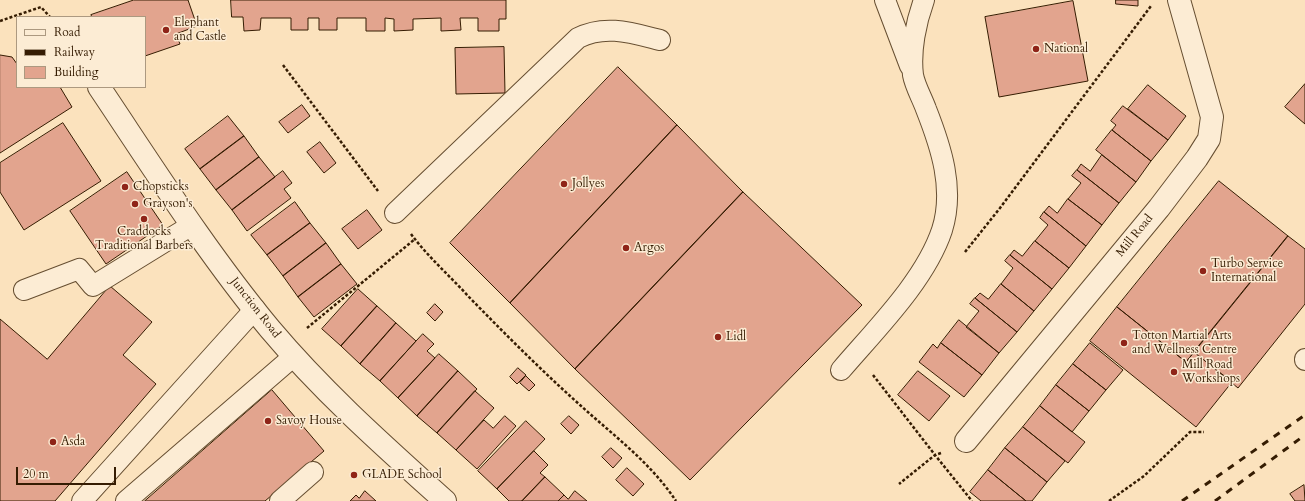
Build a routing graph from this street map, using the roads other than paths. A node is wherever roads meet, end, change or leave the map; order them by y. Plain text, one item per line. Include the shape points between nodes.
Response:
1 (885, 0) edge
2 (924, 0) edge
3 (1179, 0) edge
4 (660, 40) dead end
5 (913, 76) junction
6 (100, 88) edge
7 (395, 213) road end
8 (192, 225) junction
9 (24, 290) dead end
10 (255, 309) junction
11 (290, 351) junction
12 (841, 370) dead end
13 (966, 441) dead end
14 (314, 472) dead end
15 (82, 501) edge
16 (126, 501) edge
17 (280, 501) edge
18 (445, 501) edge

1 - 5 lane
2 - 5 lane via 917,21
3 - 13 street, Mill Road via 1212,117 1209,139 1159,208
4 - 7 lane via 609,30 588,33 578,38
5 - 12 lane via 942,155 947,204 942,229 934,251 916,280
6 - 8 street, Junction Road
8 - 9 lane via 93,286 79,269
8 - 10 street, Junction Road
10 - 11 street, Junction Road
10 - 15 lane
11 - 16 lane
11 - 18 street, Junction Road via 344,410
14 - 17 lane

